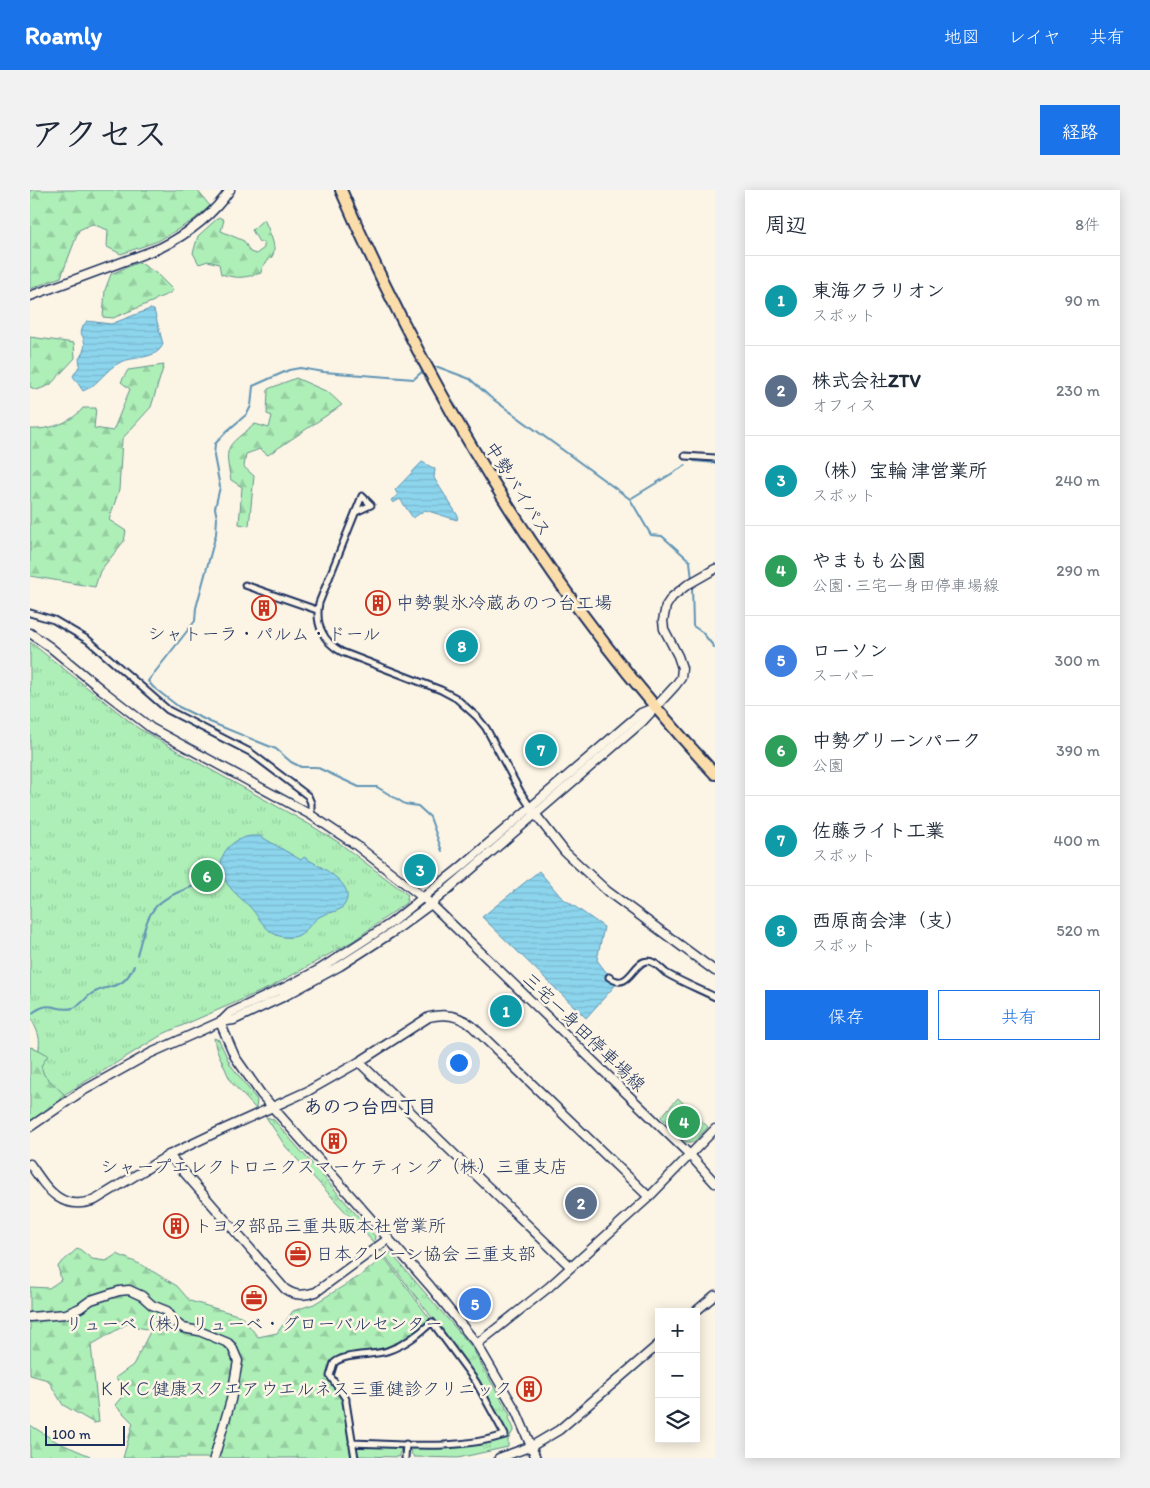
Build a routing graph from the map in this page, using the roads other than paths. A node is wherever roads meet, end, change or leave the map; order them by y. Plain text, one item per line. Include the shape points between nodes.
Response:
1 (230, 190) edge
2 (341, 190) edge
3 (30, 296) edge
4 (685, 456) dead end
5 (715, 458) edge
6 (356, 512) dead end
7 (715, 569) edge
8 (244, 585) dead end
9 (317, 610) junction
10 (30, 613) edge
11 (30, 633) edge
12 (655, 707) junction
13 (715, 774) edge
14 (533, 811) junction
15 (311, 815) junction
16 (424, 898) junction
17 (430, 904) junction
18 (715, 972) edge
19 (609, 977) dead end
20 (715, 997) edge
21 (220, 1022) junction
22 (358, 1062) junction
23 (272, 1107) junction
24 (30, 1127) edge
25 (715, 1129) edge
26 (169, 1155) junction
27 (690, 1155) junction
28 (30, 1164) edge
29 (715, 1183) edge
30 (649, 1197) junction
31 (388, 1239) junction
32 (571, 1267) junction
33 (715, 1294) edge
34 (699, 1308) edge
35 (30, 1317) edge
36 (477, 1344) junction
37 (655, 1347) edge
38 (352, 1443) junction
39 (406, 1444) junction
40 (532, 1446) junction
41 (214, 1458) edge
42 (355, 1458) edge
43 (405, 1458) edge
44 (500, 1458) edge
45 (536, 1458) edge

1 - 3 street via 208,217 160,248
2 - 12 highway, 中勢バイパス via 379,275 478,458 545,562
4 - 5 street
6 - 9 street
7 - 12 street via 687,585 666,606 664,629 682,672 678,683
8 - 9 street
9 - 14 street via 322,633 336,649 441,690 469,710 486,728
10 - 15 street via 54,620 88,640 168,710 250,752 308,796
11 - 15 street, 三宅一身田停車場線 via 158,733
12 - 13 highway, 中勢バイパス
12 - 14 street via 642,722
14 - 16 street
14 - 17 street
14 - 18 street via 565,852 607,891
15 - 16 street, 三宅一身田停車場線
16 - 17 street, 三宅一身田停車場線
16 - 21 street via 346,954 286,988 230,1013
17 - 21 street via 340,966 234,1020
17 - 27 street, 三宅一身田停車場線
19 - 20 street via 625,980 641,963 650,961
21 - 23 street via 243,1070
21 - 24 street via 108,1076
22 - 23 street via 308,1091
22 - 30 street via 429,1017 447,1015 463,1019
22 - 32 street
23 - 26 street
23 - 31 street
25 - 27 street
26 - 28 street via 99,1198 79,1204 53,1194
26 - 31 street via 286,1289 295,1294 316,1292
27 - 29 street, 三宅一身田停車場線
27 - 30 street
30 - 32 street
31 - 36 street
32 - 36 street
33 - 34 street
35 - 41 street via 66,1314 91,1300 129,1290 152,1306 167,1311 183,1328 228,1343 238,1361 234,1392
36 - 40 street via 516,1411
37 - 40 street via 560,1430
38 - 39 street
38 - 39 street via 346,1399 330,1376 334,1363 343,1358 386,1352 413,1340 432,1322 476,1382 505,1435 459,1444
38 - 42 street
39 - 43 street
40 - 44 street
40 - 45 street

